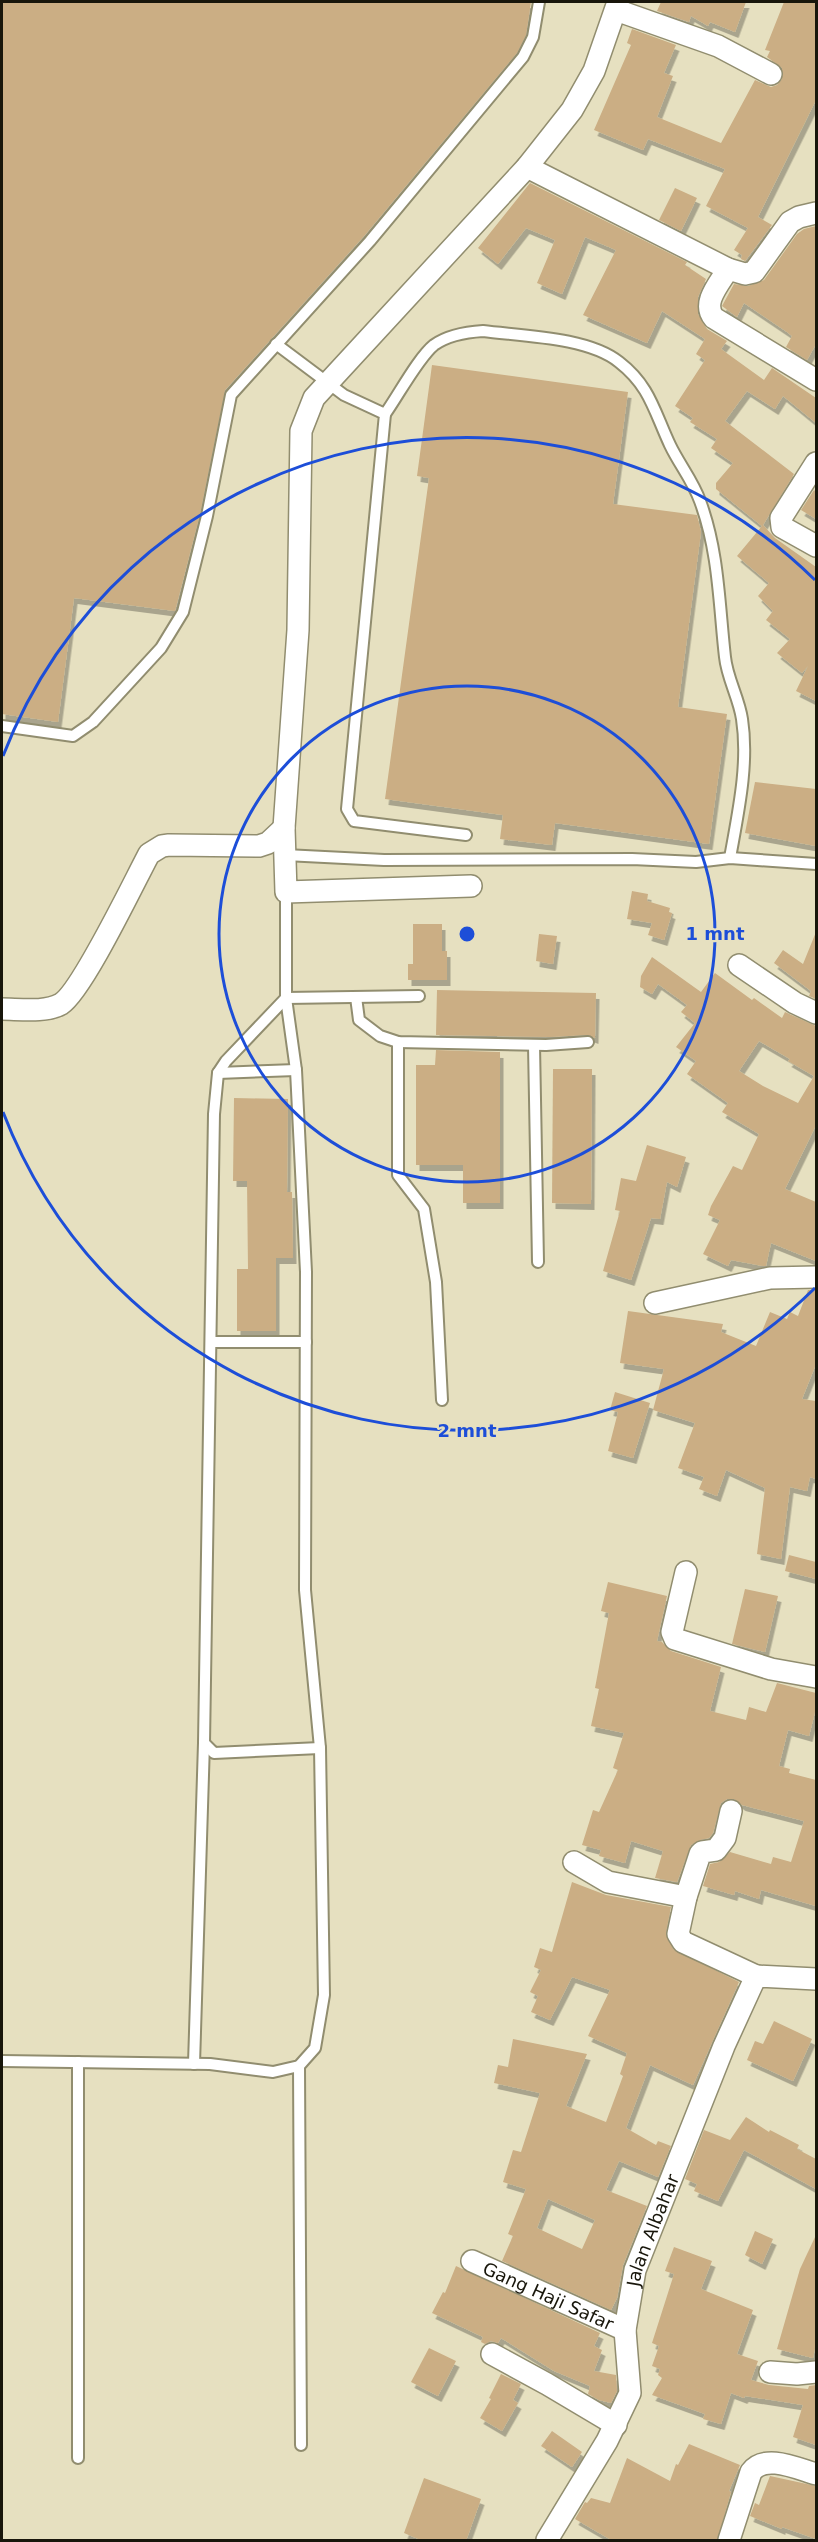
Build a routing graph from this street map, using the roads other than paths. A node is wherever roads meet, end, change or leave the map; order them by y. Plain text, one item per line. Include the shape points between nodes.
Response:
1 (539, 2) edge
2 (617, 6) edge
3 (771, 74) dead end
4 (527, 167) junction
5 (816, 213) edge
6 (728, 269) junction
7 (280, 347) junction
8 (816, 380) edge
9 (328, 384) junction
10 (385, 414) junction
11 (816, 463) edge
12 (816, 546) edge
13 (2, 726) edge
14 (284, 828) junction
15 (466, 835) dead end
16 (285, 855) junction
17 (730, 858) junction
18 (816, 864) edge
19 (471, 886) dead end
20 (286, 892) junction
21 (739, 965) dead end
22 (419, 996) dead end
23 (356, 997) junction
24 (286, 998) junction
25 (2, 1009) edge
26 (816, 1013) edge
27 (398, 1042) junction
28 (588, 1042) dead end
29 (534, 1045) junction
30 (296, 1070) junction
31 (218, 1074) junction
32 (538, 1262) dead end
33 (816, 1277) edge
34 (655, 1303) dead end
35 (211, 1342) junction
36 (306, 1342) junction
37 (442, 1400) dead end
38 (686, 1572) dead end
39 (816, 1677) edge
40 (204, 1743) junction
41 (320, 1748) junction
42 (731, 1811) dead end
43 (574, 1862) dead end
44 (686, 1897) junction
45 (756, 1976) junction
46 (816, 1979) edge
47 (2, 2061) edge
48 (78, 2062) junction
49 (194, 2064) junction
50 (299, 2066) junction
51 (472, 2261) dead end
52 (625, 2330) junction
53 (492, 2354) dead end
54 (770, 2372) dead end
55 (816, 2372) edge
56 (616, 2425) junction
57 (301, 2445) dead end
58 (78, 2458) dead end
59 (816, 2474) edge
60 (550, 2539) edge
61 (729, 2541) edge

1 - 7 lane via 533,37 522,57
2 - 3 street via 718,46
2 - 4 street via 594,71 572,110
4 - 6 street
4 - 9 street
5 - 6 street via 790,222 751,274
6 - 8 street via 708,304 708,312
7 - 9 lane
7 - 13 lane via 231,395 183,612 161,648 93,722 73,736
9 - 10 lane
9 - 14 street via 314,398 301,431 298,630
10 - 15 lane via 347,809 354,822
10 - 17 lane via 435,345 469,332 579,343 617,360 647,391 670,447 699,499 711,536 725,660 742,718 743,771
11 - 12 street via 781,518 782,527
14 - 16 street
14 - 25 street via 259,846 169,845 156,849 149,854 78,985 62,1004 43,1009
16 - 17 lane via 384,860 696,862
16 - 20 street
17 - 18 lane
19 - 20 street
20 - 24 lane
21 - 26 street
22 - 23 lane
23 - 24 lane
23 - 27 lane via 359,1020 380,1036
24 - 30 lane
24 - 31 lane
27 - 29 lane
27 - 37 lane via 398,1175 424,1209 436,1282
28 - 29 lane
29 - 32 lane
30 - 31 lane
30 - 36 lane
31 - 35 lane
33 - 34 street via 770,1278
35 - 36 lane
35 - 40 lane
36 - 41 lane via 305,1590
38 - 39 street via 672,1632 675,1639 771,1669
40 - 41 lane via 214,1753
40 - 49 lane
41 - 50 lane via 324,1995 315,2048
42 - 44 street via 725,1838 716,1850 700,1854
43 - 44 street via 608,1882
44 - 45 street via 680,1940
45 - 46 street
45 - 52 street, Jalan Albahar via 723,2046 639,2260
47 - 48 lane
48 - 49 lane
48 - 58 lane
49 - 50 lane via 273,2072
50 - 57 lane
51 - 52 street, Gang Haji Safar
52 - 56 street, Jalan Albahar via 630,2393
53 - 56 street
54 - 55 street
56 - 60 street, Jalan Albahar
59 - 61 street via 768,2462 755,2466

